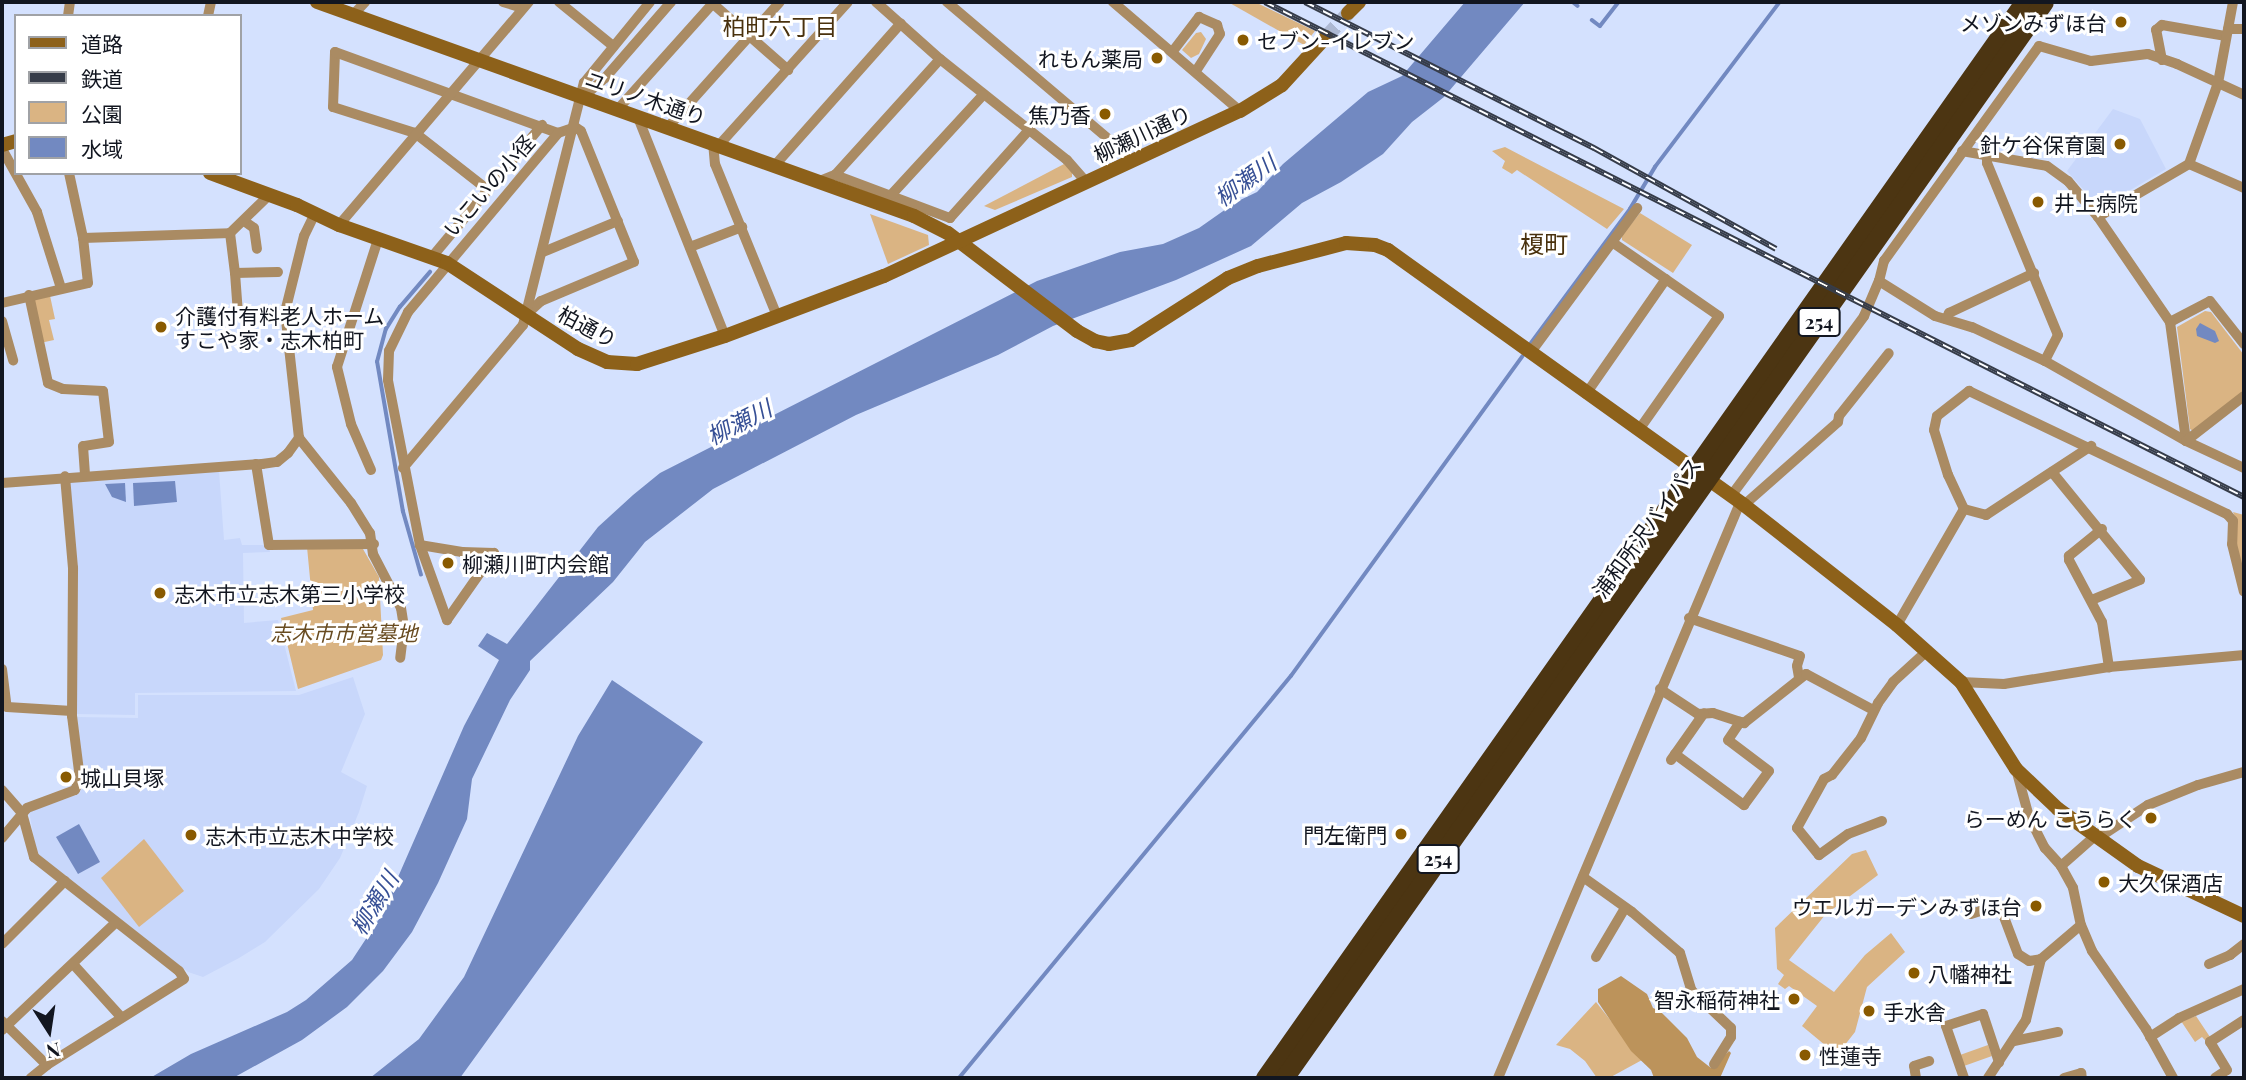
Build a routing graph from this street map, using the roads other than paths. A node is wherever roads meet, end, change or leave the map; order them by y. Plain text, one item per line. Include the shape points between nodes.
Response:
1 (317, 2) edge
2 (365, 2) edge
3 (503, 2) edge
4 (559, 2) edge
5 (671, 2) edge
6 (713, 2) edge
7 (779, 2) edge
8 (848, 2) edge
9 (876, 2) edge
10 (1113, 2) edge
11 (2024, 2) edge
12 (2044, 2) edge
13 (2232, 2) edge
14 (333, 4) edge
15 (644, 4) edge
16 (955, 4) edge
17 (526, 5) edge
18 (353, 15) junction
19 (901, 23) junction
20 (2244, 29) edge
21 (2227, 32) junction
22 (749, 36) junction
23 (1326, 37) tunnel mouth
24 (612, 46) junction
25 (1173, 51) junction
26 (940, 59) junction
27 (480, 60) junction
28 (2162, 60) junction
29 (788, 70) junction
30 (1196, 71) junction
31 (2218, 83) junction
32 (452, 93) junction
33 (983, 95) junction
34 (2244, 95) edge
35 (582, 98) junction
36 (618, 109) junction
37 (1240, 111) junction
38 (637, 115) junction
39 (542, 125) junction
40 (669, 126) junction
41 (575, 127) junction
42 (1029, 130) junction
43 (415, 133) junction
44 (558, 133) junction
45 (716, 143) junction
46 (2, 147) edge
47 (1962, 151) junction
48 (1987, 155) junction
49 (1128, 163) junction
50 (776, 164) junction
51 (2189, 164) junction
52 (14, 169) edge
53 (17, 175) edge
54 (69, 175) edge
55 (215, 175) edge
56 (835, 175) junction
57 (820, 181) junction
58 (1086, 182) junction
59 (2244, 188) edge
60 (488, 190) junction
61 (892, 194) junction
62 (268, 196) junction
63 (1637, 208) dead end
64 (315, 213) junction
65 (2098, 216) junction
66 (244, 221) junction
67 (618, 222) junction
68 (339, 225) junction
69 (742, 227) junction
70 (230, 233) junction
71 (83, 238) junction
72 (378, 239) junction
73 (958, 240) junction
74 (1612, 242) junction
75 (690, 247) junction
76 (257, 248) dead end
77 (543, 252) junction
78 (432, 257) junction
79 (447, 263) junction
80 (278, 272) dead end
81 (2034, 272) junction
82 (235, 273) junction
83 (1667, 279) junction
84 (1879, 281) junction
85 (61, 288) junction
86 (29, 295) junction
87 (2, 303) edge
88 (238, 314) dead end
89 (527, 314) junction
90 (777, 316) junction
91 (1946, 319) junction
92 (2, 321) edge
93 (2170, 322) junction
94 (724, 336) junction
95 (2244, 344) edge
96 (1531, 352) junction
97 (1889, 354) dead end
98 (13, 360) dead end
99 (2045, 361) junction
100 (1586, 394) junction
101 (2244, 396) edge
102 (1639, 430) junction
103 (299, 438) junction
104 (2186, 441) junction
105 (2091, 446) junction
106 (256, 464) junction
107 (403, 468) junction
108 (2244, 468) edge
109 (371, 470) dead end
110 (2052, 472) junction
111 (85, 474) junction
112 (1700, 474) junction
113 (65, 476) junction
114 (2, 482) edge
115 (1738, 501) junction
116 (1964, 509) junction
117 (2102, 529) junction
118 (374, 544) junction
119 (420, 545) junction
120 (2244, 592) edge
121 (2092, 600) junction
122 (1689, 618) junction
123 (1896, 625) junction
124 (1927, 651) junction
125 (2244, 656) edge
126 (400, 658) dead end
127 (2109, 667) junction
128 (2, 668) edge
129 (1799, 677) junction
130 (1961, 682) junction
131 (1660, 690) junction
132 (1874, 710) junction
133 (72, 711) junction
134 (1704, 713) junction
135 (1740, 722) junction
136 (2016, 769) junction
137 (2244, 772) edge
138 (2, 790) edge
139 (22, 813) junction
140 (1882, 821) dead end
141 (2096, 837) junction
142 (2, 838) edge
143 (2061, 866) junction
144 (1583, 877) junction
145 (65, 881) junction
146 (1625, 908) junction
147 (1971, 914) dead end
148 (2244, 916) edge
149 (115, 922) junction
150 (2081, 925) junction
151 (2, 944) edge
152 (2244, 944) edge
153 (1596, 957) dead end
154 (2041, 960) junction
155 (73, 964) junction
156 (2209, 964) dead end
157 (2244, 989) edge
158 (121, 1017) junction
159 (2244, 1020) edge
160 (3, 1025) edge
161 (2058, 1032) dead end
162 (2150, 1037) junction
163 (2014, 1041) junction
164 (1929, 1061) dead end
165 (1998, 1064) junction
166 (47, 1065) junction
167 (1713, 1065) dead end
168 (31, 1078) edge
169 (1265, 1078) edge
170 (1284, 1078) edge
171 (1498, 1078) edge
172 (1916, 1078) edge
173 (1964, 1078) edge
174 (1988, 1078) edge
175 (2000, 1078) edge
176 (2064, 1078) edge
177 (2082, 1078) edge
178 (2173, 1078) edge
179 (2215, 1078) edge

1 - 14 street, ユリノ木通り
2 - 18 street
3 - 17 street
4 - 24 street
5 - 35 street
6 - 22 street
6 - 36 street
7 - 22 street
8 - 29 street
9 - 19 street
10 - 25 street
11 - 112 highway, 浦和所沢バイパス / 254
12 - 112 highway, 浦和所沢バイパス / 254
13 - 21 street
14 - 18 street, ユリノ木通り
15 - 24 street
16 - 49 street via 1112,142
17 - 27 street
18 - 27 street, ユリノ木通り
19 - 26 street
19 - 50 street
20 - 21 street
21 - 28 street via 2162,25 2156,30
21 - 31 street
22 - 29 street
22 - 40 street
23 - 37 street, 柳瀬川通り via 1282,85
24 - 35 street via 584,83
25 - 30 street
25 - 30 street via 1199,17 1217,25 1220,34
26 - 33 street
26 - 56 street
27 - 32 street
27 - 35 street, ユリノ木通り
28 - 31 street
28 - 47 street via 2148,54 2091,61 2039,46
29 - 45 street
30 - 37 street
31 - 34 street
31 - 51 street
32 - 39 street
32 - 43 street
32 - 43 street via 335,52 333,107
33 - 42 street
33 - 61 street
35 - 36 street, ユリノ木通り
35 - 41 street
36 - 38 street, ユリノ木通り
37 - 49 street, 柳瀬川通り
38 - 40 street, ユリノ木通り
38 - 75 street
39 - 44 street
39 - 60 street
40 - 45 street, ユリノ木通り
41 - 44 street
41 - 67 street via 581,131
41 - 77 street
42 - 58 street via 1071,163
42 - 61 street via 950,218
43 - 60 street
43 - 68 street
44 - 79 street, いこいの小径
45 - 50 street, ユリノ木通り
45 - 69 street via 715,164
46 - 52 street
47 - 48 street
47 - 84 street via 1884,261
48 - 65 street via 2047,166 2068,181
48 - 81 street
49 - 58 street, 柳瀬川通り
50 - 57 street, ユリノ木通り
51 - 59 street
51 - 65 street
53 - 85 street via 37,212
54 - 71 street
55 - 62 street, 柏通り
56 - 57 street
56 - 61 street
57 - 73 street, ユリノ木通り via 914,216
58 - 73 street, 柳瀬川通り
60 - 78 street
62 - 64 street, 柏通り
62 - 66 street
63 - 74 street
64 - 68 street, 柏通り
64 - 103 street via 304,236 285,312
65 - 93 street
66 - 70 street
66 - 76 street via 254,228
67 - 77 street
67 - 89 street via 634,262 541,301
68 - 72 street, 柏通り
69 - 75 street
69 - 90 street
70 - 71 street
70 - 82 street
71 - 85 street via 88,283
72 - 78 street, 柏通り
72 - 109 street via 337,367 351,424
73 - 90 street, 柏通り via 884,276
73 - 96 street, ユリノ木通り via 1077,331 1109,344 1131,340 1241,272 1353,242 1388,250
74 - 83 street
74 - 96 street
75 - 94 street
77 - 89 street
78 - 79 street, 柏通り
79 - 89 street, 柏通り
79 - 107 street, いこいの小径 via 408,312 389,351 388,380
80 - 82 street
81 - 91 street via 1949,313
81 - 99 street via 2058,335
82 - 88 street
83 - 100 street
83 - 102 street via 1719,316
84 - 91 street
84 - 115 street via 1864,316
85 - 86 street
86 - 87 street
86 - 111 street via 48,383 63,389 103,391 109,442 83,446
89 - 94 street, 柏通り via 578,349 620,365 653,360
89 - 107 street via 523,325
90 - 94 street, 柏通り
91 - 99 street
92 - 98 street
93 - 95 street via 2210,302
93 - 104 street
96 - 100 street, ユリノ木通り
97 - 115 street via 1838,422
99 - 104 street
100 - 102 street, ユリノ木通り
101 - 104 street
102 - 112 street, ユリノ木通り
103 - 106 street via 277,462
103 - 118 street via 351,503
104 - 108 street
105 - 110 street
105 - 116 street via 1969,391 1937,416 1934,430
105 - 120 street via 2227,513 2233,520 2232,544
106 - 111 street
106 - 118 street via 269,545
107 - 119 street, いこいの小径
110 - 116 street via 1986,515
110 - 117 street
111 - 113 street
112 - 115 street, ユリノ木通り
112 - 169 highway, 浦和所沢バイパス / 254
112 - 170 highway, 浦和所沢バイパス / 254
113 - 114 street
113 - 133 street via 73,568
115 - 122 street
115 - 123 street, ユリノ木通り
116 - 123 street
117 - 121 street via 2069,556
117 - 121 street via 2140,580
118 - 126 street via 373,554 401,608
119 - 119 street, いこいの小径 via 494,553 447,620
121 - 127 street via 2102,622
122 - 129 street via 1800,656
122 - 131 street
123 - 124 street, ユリノ木通り
124 - 130 street, ユリノ木通り
124 - 132 street via 1893,682
125 - 127 street
127 - 130 street via 2004,684
128 - 133 street via 7,707
129 - 132 street via 1810,675
129 - 135 street via 1749,722
130 - 136 street, ユリノ木通り
131 - 134 street via 1698,714
131 - 144 street
132 - 140 street via 1861,738 1824,779 1797,828 1819,855 1847,834
133 - 139 street via 79,785
134 - 135 street
134 - 135 street via 1673,757 1744,805 1769,771 1728,740
136 - 141 street, ユリノ木通り via 2057,809
136 - 143 street via 2029,817 2045,848
137 - 141 street via 2148,805
138 - 139 street
139 - 142 street
139 - 145 street via 34,857
141 - 143 street
141 - 148 street, ユリノ木通り via 2172,884
143 - 150 street via 2073,888
144 - 146 street
144 - 171 street
145 - 149 street
145 - 151 street
146 - 153 street
146 - 167 street via 1681,953 1691,990 1731,1028 1731,1037
147 - 154 street via 1996,906 2001,909 2018,954 2029,961
149 - 155 street
149 - 158 street via 184,979
150 - 154 street
150 - 162 street via 2102,969
152 - 156 street
154 - 163 street via 2033,998
155 - 158 street
155 - 160 street
157 - 162 street via 2179,1018
158 - 166 street
159 - 179 street via 2210,1042 2227,1070
160 - 166 street
161 - 163 street
162 - 178 street
163 - 165 street
164 - 172 street via 1914,1066
165 - 173 street via 1983,1014 1946,1026
165 - 174 street
165 - 175 street
166 - 168 street
176 - 177 street via 2081,1073

